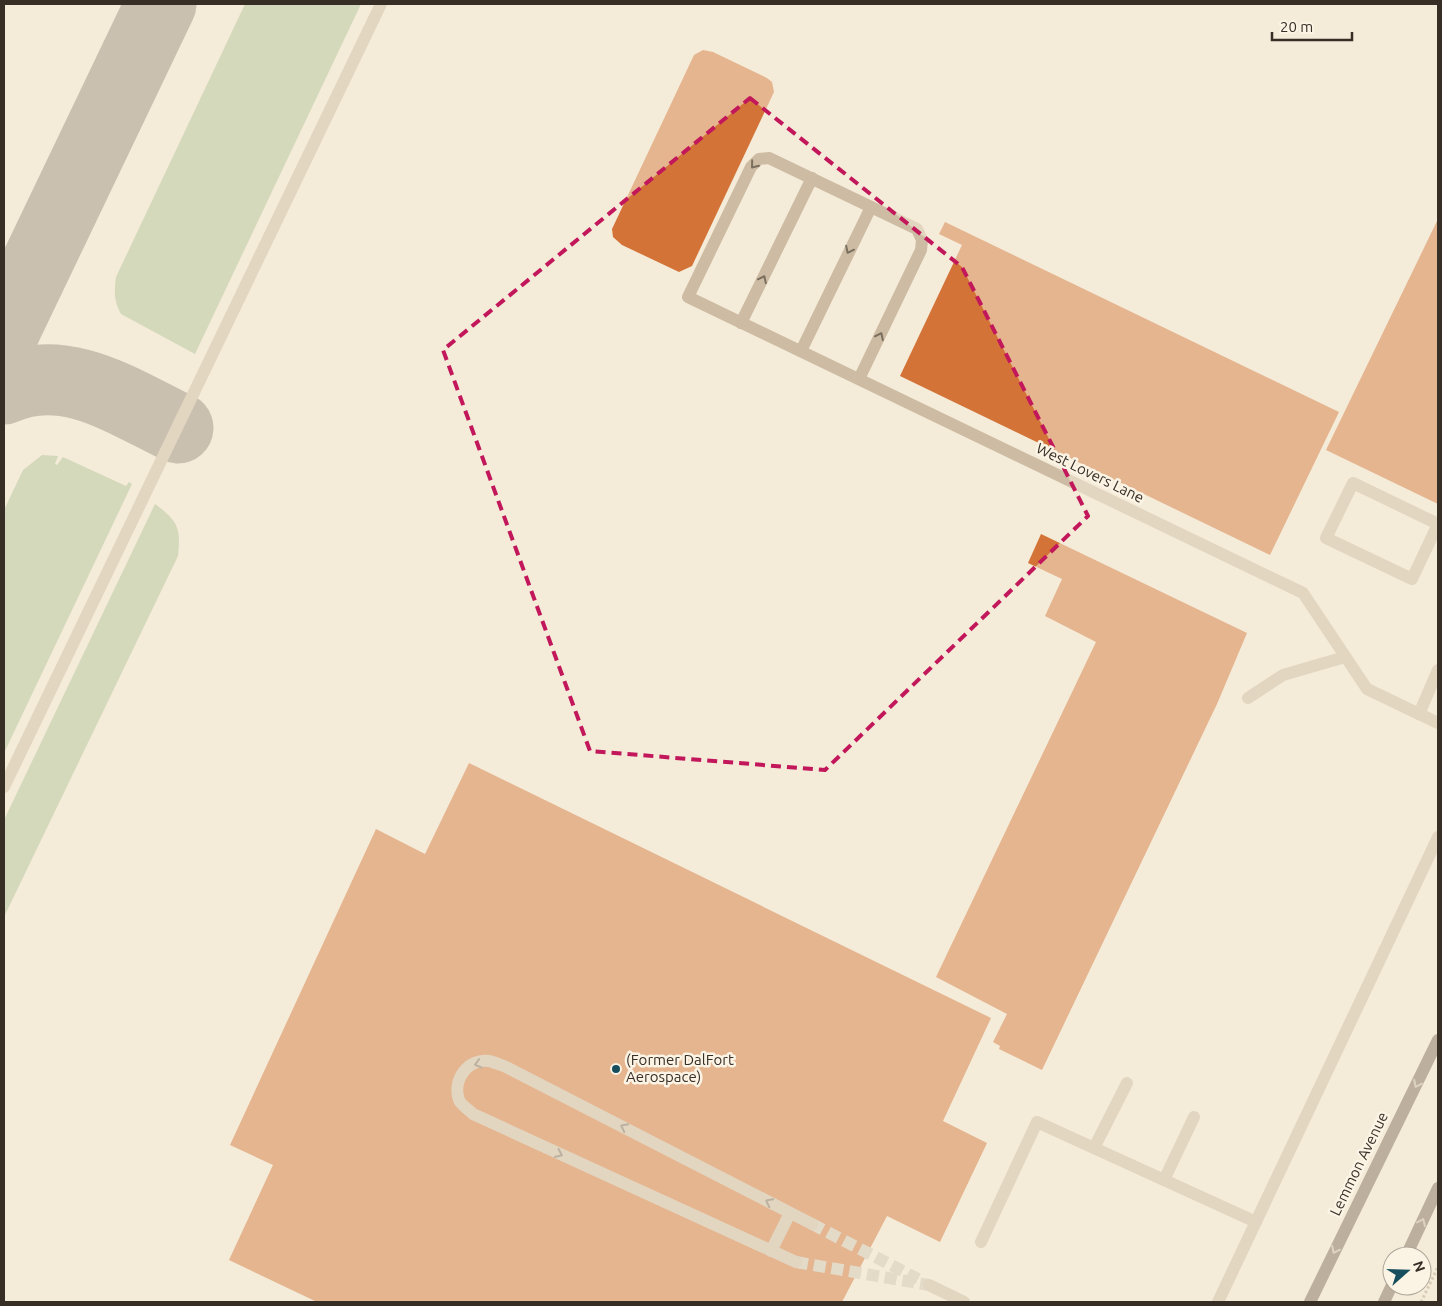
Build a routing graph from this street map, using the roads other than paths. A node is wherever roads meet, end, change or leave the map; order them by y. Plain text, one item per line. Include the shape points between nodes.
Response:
1 (381, 4) edge
2 (812, 178) junction
3 (871, 206) junction
4 (741, 323) junction
5 (801, 352) junction
6 (859, 379) junction
7 (1438, 524) edge
8 (1345, 658) junction
9 (1438, 670) edge
10 (1248, 698) dead end
11 (1419, 714) junction
12 (1438, 723) edge
13 (4, 787) edge
14 (1438, 837) edge
15 (1438, 1040) edge
16 (1127, 1083) dead end
17 (1194, 1117) dead end
18 (1094, 1148) junction
19 (1164, 1180) junction
20 (1438, 1188) edge
21 (790, 1212) junction
22 (1256, 1222) junction
23 (812, 1224) tunnel mouth
24 (981, 1242) dead end
25 (1411, 1246) edge
26 (771, 1251) junction
27 (796, 1262) tunnel mouth
28 (929, 1285) tunnel mouth
29 (964, 1302) edge
30 (1218, 1302) edge
31 (1310, 1302) edge

1 - 13 lane
2 - 3 lane
4 -> 2 lane
2 -> 4 lane, West Lovers Lane via 769,158 759,159 751,167 688,298
3 -> 5 lane
6 -> 3 lane via 921,250 922,240 917,229
4 - 5 lane, West Lovers Lane
5 - 6 lane, West Lovers Lane
6 - 8 lane, West Lovers Lane via 1303,593
7 - 7 lane via 1353,483 1326,538 1412,579
8 - 10 lane via 1283,675
8 - 11 lane, West Lovers Lane via 1367,689
9 - 11 lane
11 - 12 lane, West Lovers Lane
14 - 22 lane
15 -> 31 main road, Lemmon Avenue
16 - 18 lane
17 - 19 lane
18 - 19 lane
18 - 24 lane via 1037,1122
19 - 22 lane
25 -> 20 main road
21 - 23 lane
21 - 26 lane
21 -> 26 lane via 504,1066 488,1061 472,1064 460,1075 459,1102 473,1114
22 - 30 lane
26 - 27 lane
28 - 29 lane

